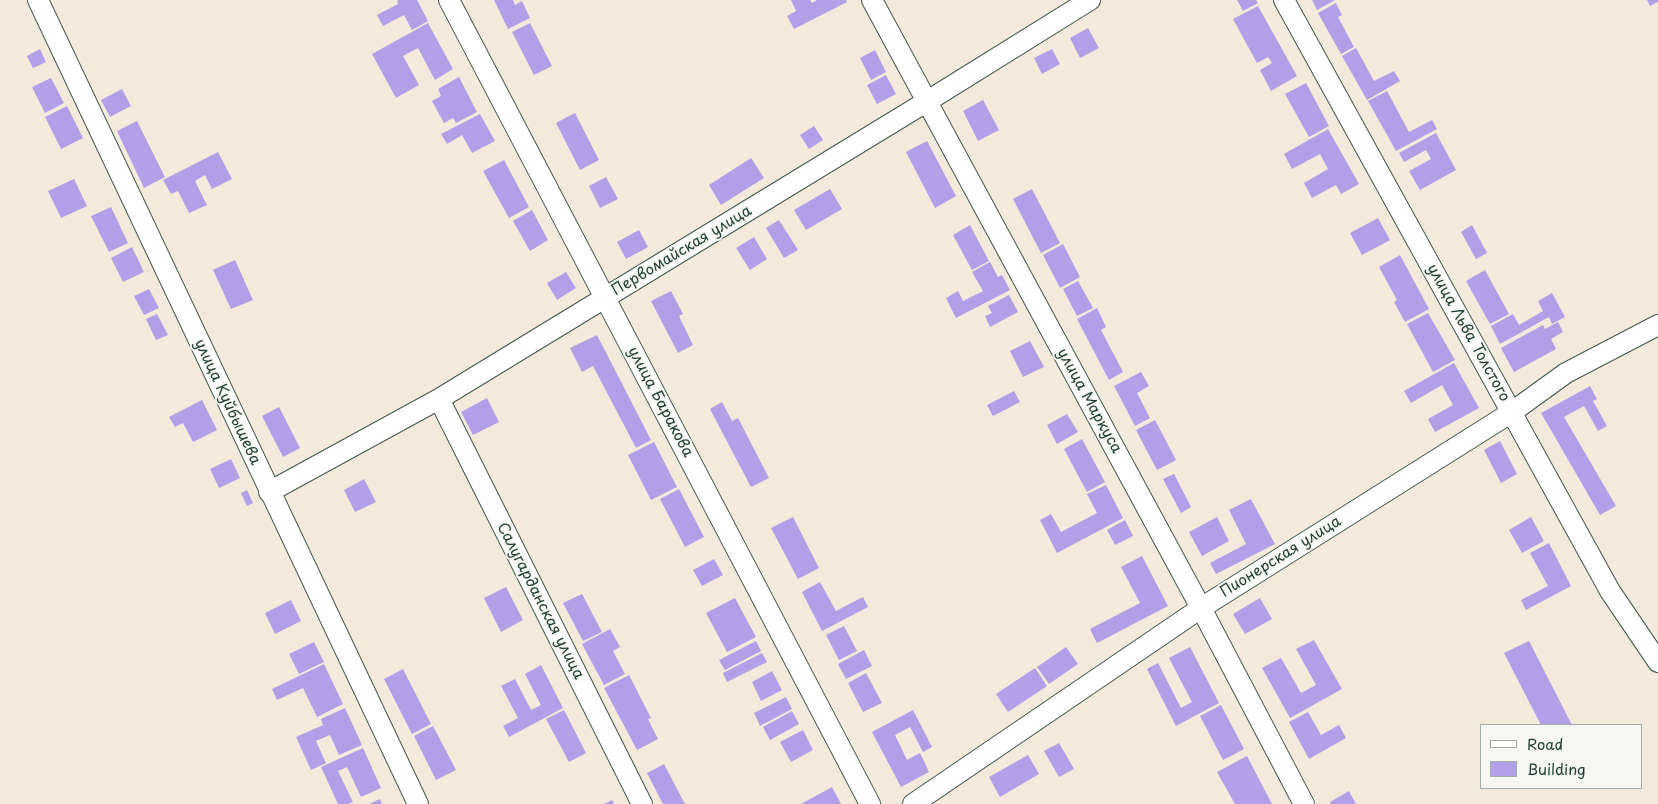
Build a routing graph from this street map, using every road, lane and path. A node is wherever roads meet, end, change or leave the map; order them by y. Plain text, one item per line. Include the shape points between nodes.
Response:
1 (38, 0) edge
2 (449, 0) edge
3 (872, 0) edge
4 (1090, 0) edge
5 (1284, 0) edge
6 (926, 102) junction
7 (606, 297) junction
8 (1658, 325) edge
9 (439, 399) junction
10 (1512, 412) junction
11 (270, 492) junction
12 (1201, 608) junction
13 (1658, 662) edge
14 (418, 804) edge
15 (642, 804) edge
16 (870, 804) edge
17 (913, 804) edge
18 (1304, 804) edge

1 - 11 street, улица Куйбышева
2 - 7 street, улица Баракова
3 - 6 street, улица Маркуса
4 - 6 street, Первомайская улица
5 - 10 street, улица Льва Толстого
6 - 7 street, Первомайская улица
6 - 12 street, улица Маркуса
7 - 9 street, Первомайская улица
7 - 16 street, улица Баракова
8 - 10 street, Пионерская улица via 1566,374
9 - 11 street, Первомайская улица
9 - 15 street, Салугарданская улица
10 - 12 street, Пионерская улица
10 - 13 street, улица Льва Толстого via 1610,591
11 - 14 street, улица Куйбышева
12 - 17 street, Пионерская улица
12 - 18 street, улица Маркуса

